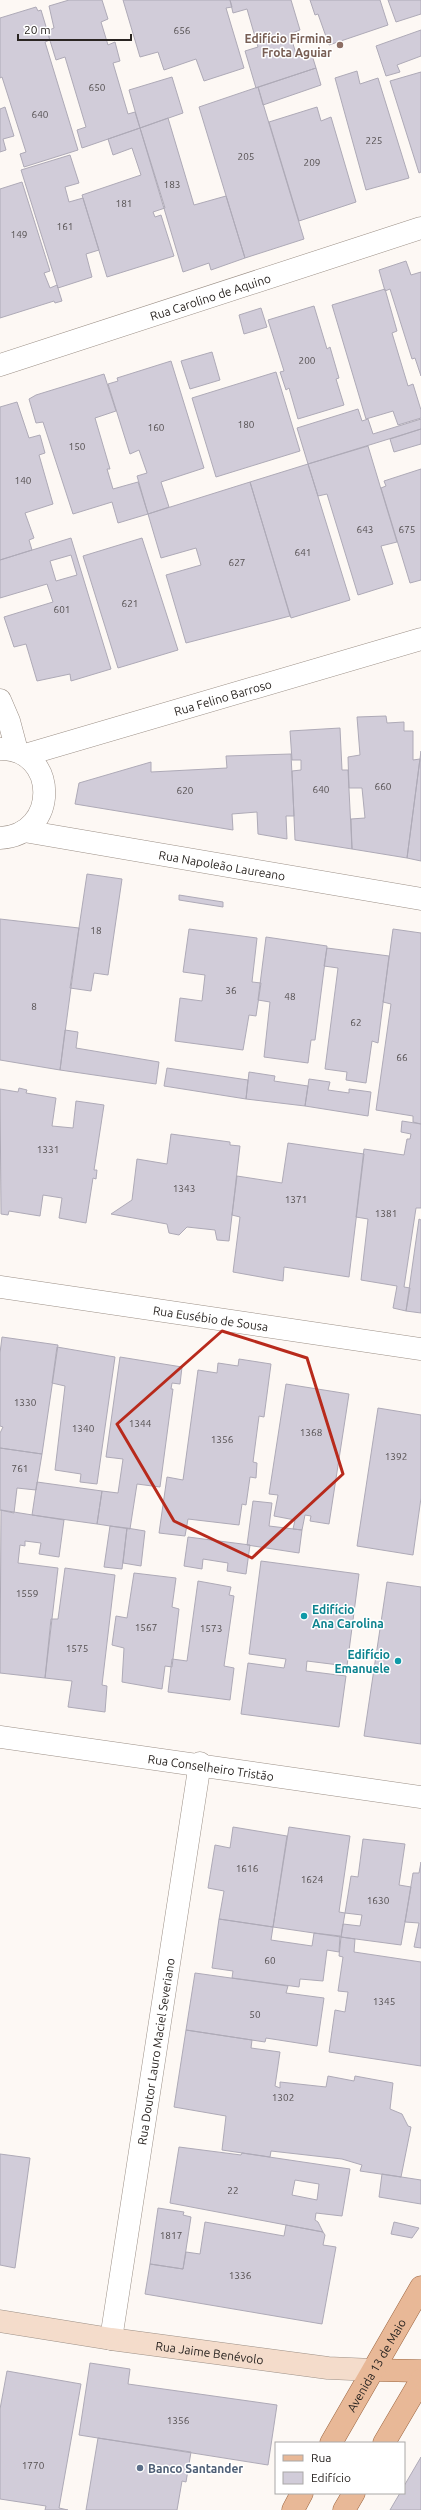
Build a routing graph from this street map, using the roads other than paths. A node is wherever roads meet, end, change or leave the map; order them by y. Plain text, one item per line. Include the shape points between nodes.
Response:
1 (421, 228) edge
2 (0, 365) edge
3 (421, 639) edge
4 (0, 700) edge
5 (14, 752) edge
6 (24, 831) junction
7 (0, 838) edge
8 (421, 898) edge
9 (0, 1287) edge
10 (421, 1349) edge
11 (0, 1737) edge
12 (200, 1763) junction
13 (421, 1797) edge
14 (421, 2287) edge
15 (0, 2321) edge
16 (111, 2338) junction
17 (374, 2370) junction
18 (421, 2371) edge
19 (421, 2380) edge
20 (332, 2442) edge
21 (385, 2442) edge
22 (301, 2494) edge
23 (353, 2494) edge
24 (293, 2510) edge
25 (344, 2510) edge

1 - 2 street, Rua Carolino de Aquino
3 - 5 street, Rua Felino Barroso
4 - 5 street via 9,721
5 - 6 street via 36,766 43,779 45,794 43,809 35,822
6 - 7 street
6 - 8 street, Rua Napoleão Laureano
9 - 10 street, Rua Eusébio de Sousa
11 - 12 street, Rua Conselheiro Tristão
12 - 13 street, Rua Conselheiro Tristão
12 - 16 street, Rua Doutor Lauro Maciel Severiano
14 - 17 main road, Avenida 13 de Maio
15 - 16 street, Rua Jaime Benévolo
16 - 17 street, Rua Jaime Benévolo via 328,2368
17 - 18 main road, Rua Jaime Benévolo
17 - 20 main road, Avenida 13 de Maio
19 - 21 main road
22 - 24 main road
23 - 25 main road

